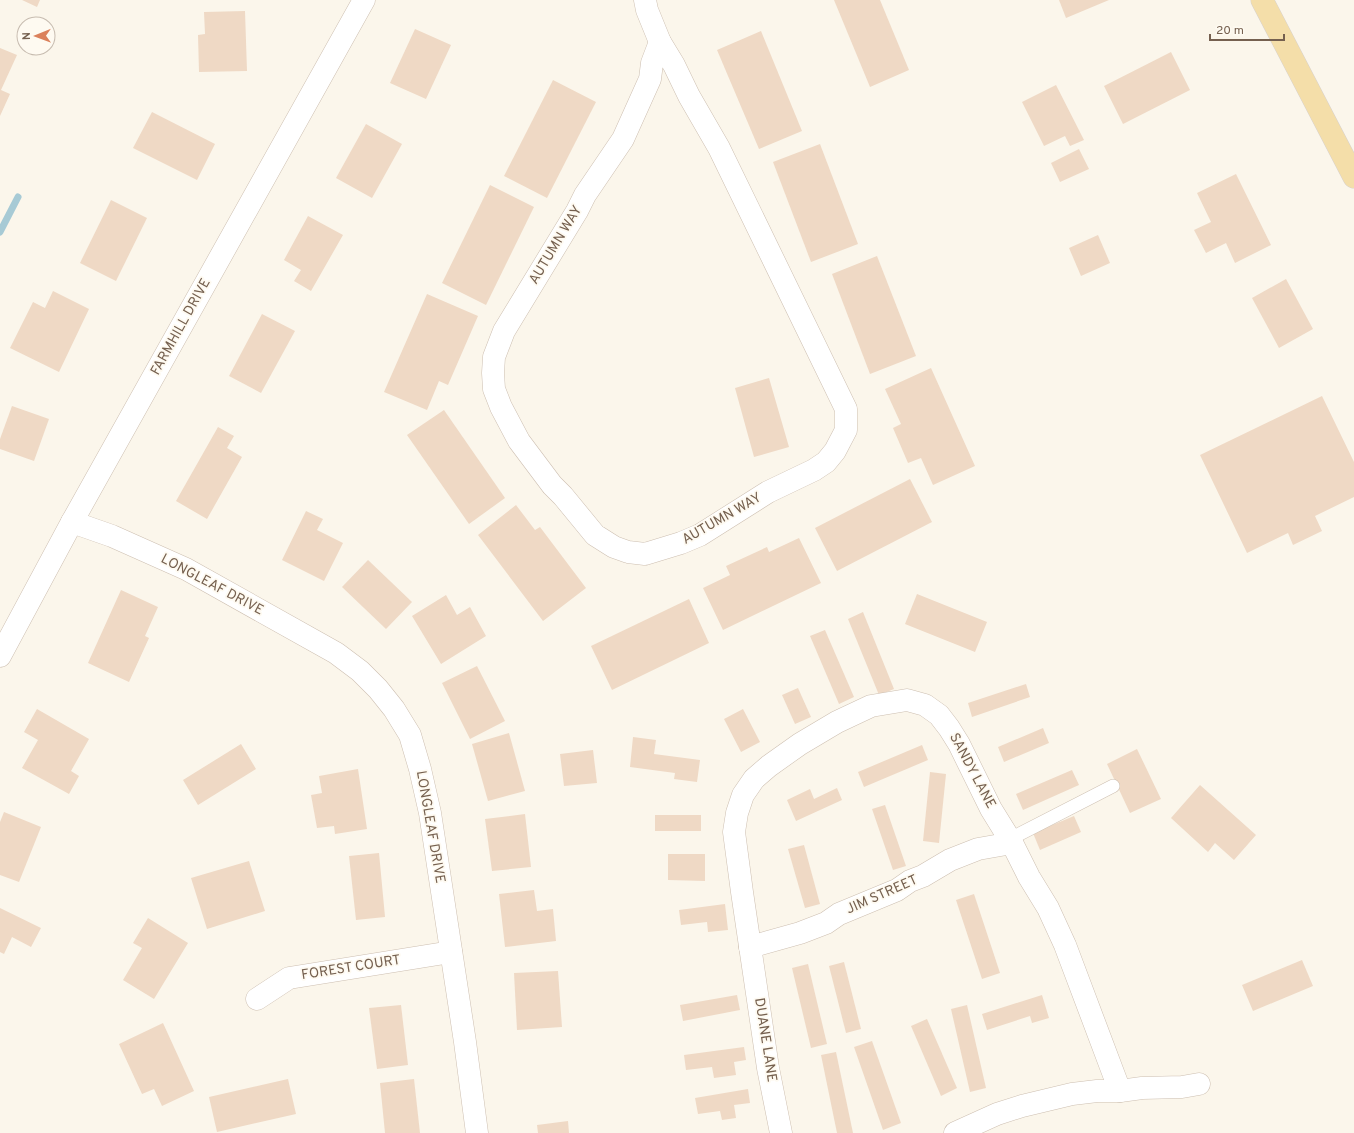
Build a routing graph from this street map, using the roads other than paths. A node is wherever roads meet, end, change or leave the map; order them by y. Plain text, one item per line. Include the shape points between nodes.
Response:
1 (364, 0) edge
2 (644, 0) edge
3 (1262, 0) edge
4 (660, 42) junction
5 (1354, 177) edge
6 (72, 522) junction
7 (0, 656) edge
8 (1113, 786) dead end
9 (1011, 841) junction
10 (750, 947) junction
11 (451, 952) junction
12 (257, 999) dead end
13 (1200, 1084) dead end
14 (1120, 1091) junction
15 (477, 1133) edge
16 (781, 1133) edge
17 (955, 1133) edge

1 - 6 street, FARMHILL DRIVE
2 - 4 street, AUTUMN WAY
3 - 5 main road
4 - 4 street, AUTUMN WAY via 652,63 650,79 622,139 585,195 504,331 494,357 493,373 494,389 501,407 519,441 552,485 595,535 614,547 645,554 681,544 700,535 768,492 814,470 835,452 846,430 846,409 719,148
6 - 7 street, FARMHILL DRIVE
6 - 11 street, LONGLEAF DRIVE via 112,536 186,569 238,597 336,653 378,689 410,735 420,769 430,813
8 - 9 lane
9 - 10 street, JIM STREET via 978,848 950,860 897,890 826,922 800,933
9 - 10 street, SANDY LANE via 991,809 959,744 939,715 924,705 907,700 871,706 800,744 754,779 743,795 734,832
9 - 14 street, SANDY LANE via 1048,908
10 - 16 street, DUANE LANE via 768,1068
11 - 12 street, FOREST COURT via 289,978
11 - 15 street, LONGLEAF DRIVE
13 - 14 street
14 - 17 street via 1072,1094 1022,1106

